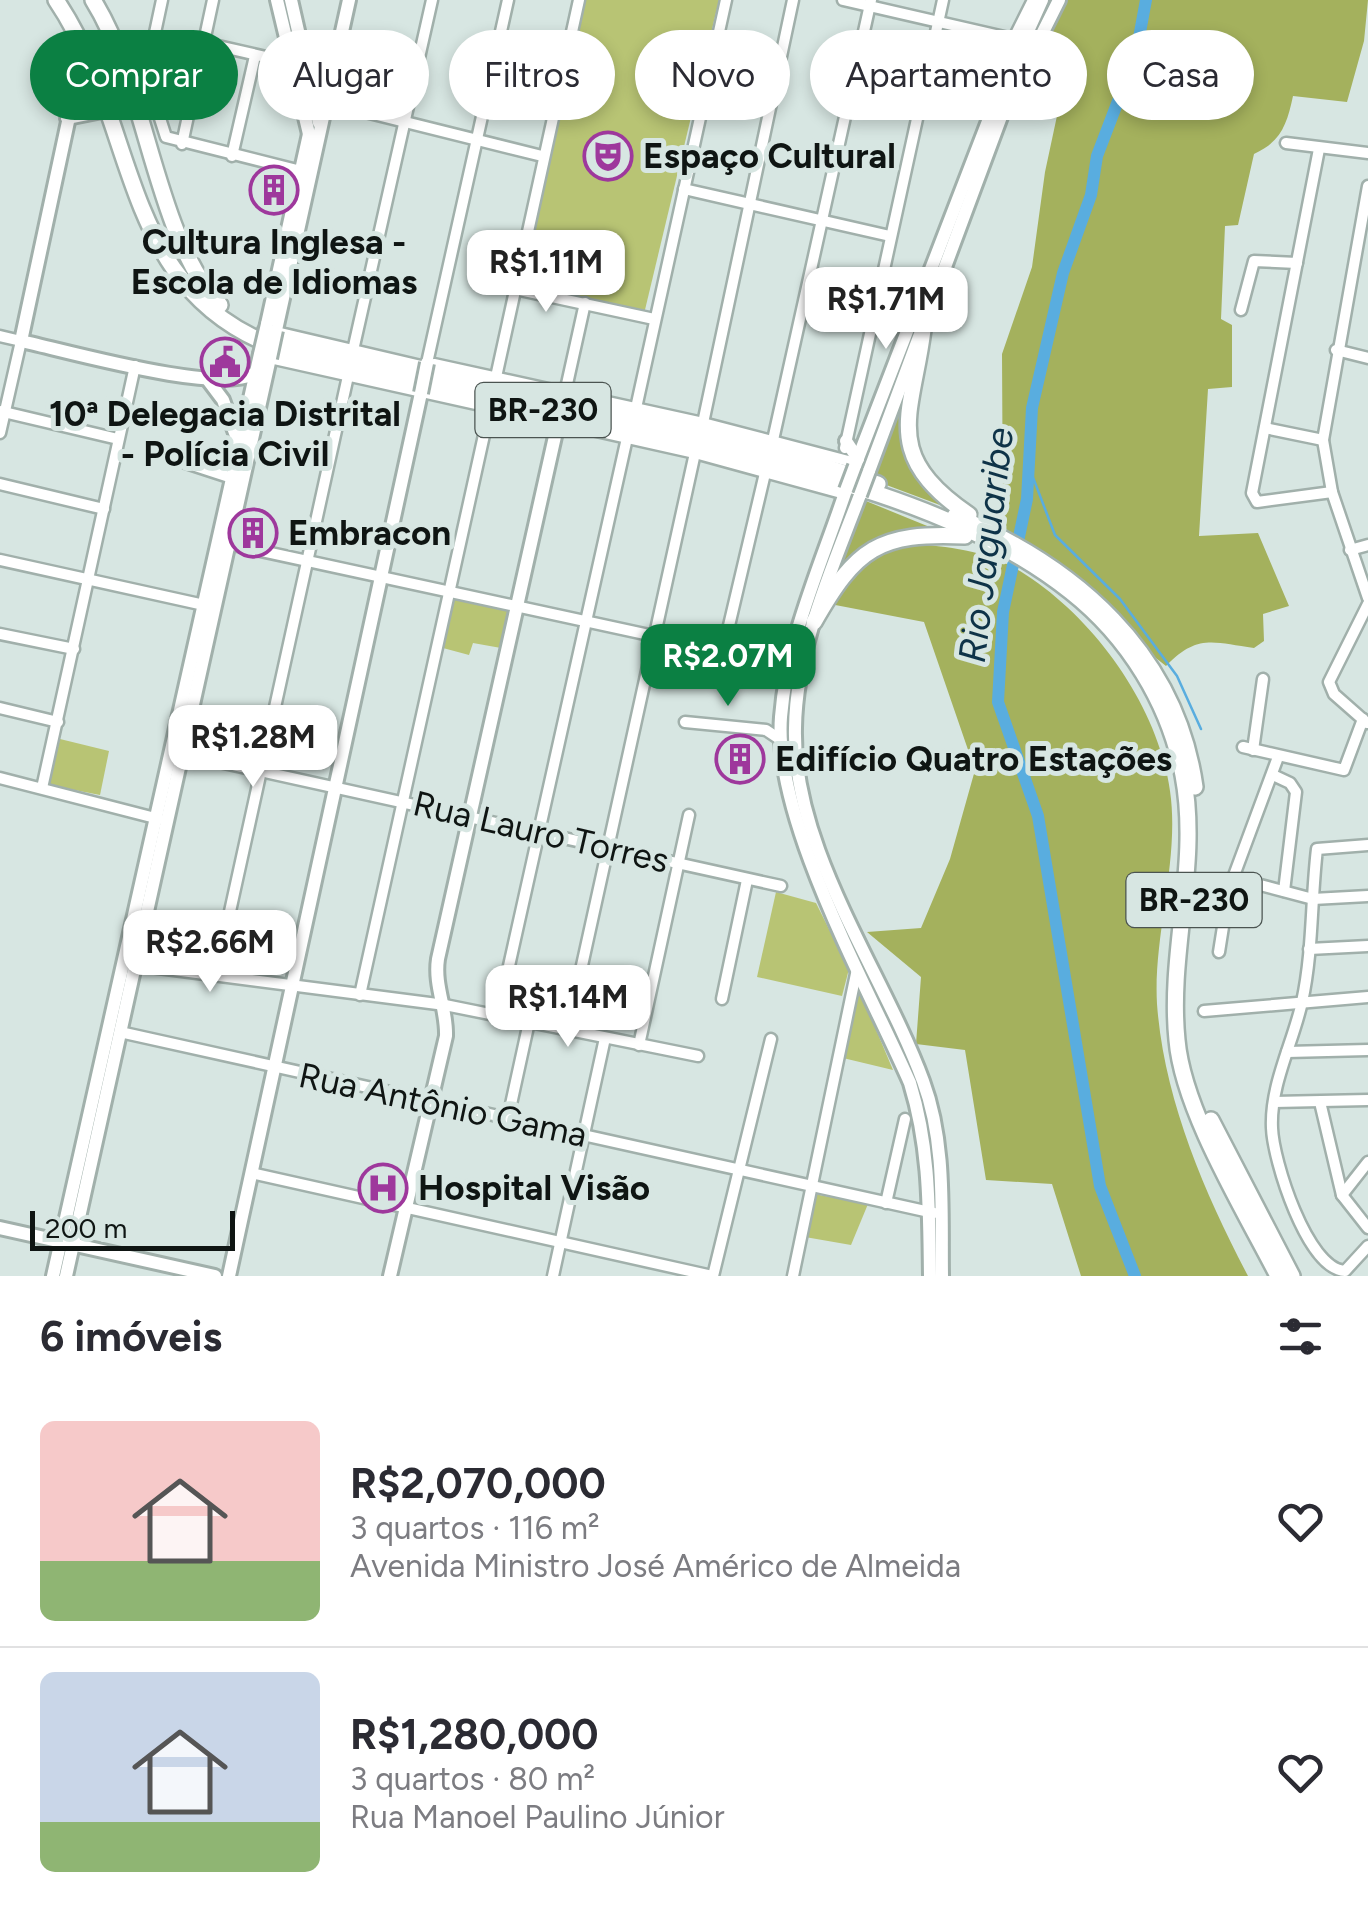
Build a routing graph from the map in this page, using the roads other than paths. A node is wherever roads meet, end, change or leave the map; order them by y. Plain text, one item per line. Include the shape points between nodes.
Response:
1 (56, 0) edge
2 (93, 0) edge
3 (162, 0) edge
4 (214, 0) edge
5 (277, 0) edge
6 (291, 0) edge
7 (340, 0) edge
8 (349, 0) edge
9 (432, 0) edge
10 (508, 0) edge
11 (579, 0) edge
12 (726, 0) edge
13 (793, 0) edge
14 (843, 0) edge
15 (943, 0) edge
16 (1033, 0) edge
17 (1042, 0) edge
18 (1059, 0) edge
19 (870, 3) edge
20 (938, 21) junction
21 (76, 30) edge
22 (208, 30) edge
23 (284, 30) edge
24 (298, 30) edge
25 (334, 30) edge
26 (341, 30) edge
27 (425, 30) edge
28 (978, 30) edge
29 (1021, 30) edge
30 (1023, 30) edge
31 (1043, 30) edge
32 (238, 52) edge
33 (255, 56) junction
34 (258, 57) edge
35 (67, 120) edge
36 (110, 120) edge
37 (187, 120) edge
38 (316, 120) edge
39 (317, 120) edge
40 (404, 120) joint
41 (983, 120) edge
42 (991, 120) edge
43 (999, 120) edge
44 (477, 139) junction
45 (1286, 143) dead end
46 (182, 144) junction
47 (1319, 150) junction
48 (1368, 153) edge
49 (232, 156) junction
50 (542, 156) junction
51 (156, 162) junction
52 (125, 166) junction
53 (301, 172) junction
54 (1368, 186) edge
55 (684, 189) junction
56 (751, 205) junction
57 (957, 214) junction
58 (821, 220) junction
59 (890, 236) junction
60 (1297, 263) junction
61 (515, 288) junction
62 (585, 303) junction
63 (1241, 310) dead end
64 (654, 319) junction
65 (273, 327) junction
66 (923, 330) junction
67 (0, 336) edge
68 (21, 340) junction
69 (354, 346) junction
70 (1336, 350) junction
71 (265, 356) junction
72 (1368, 358) edge
73 (427, 363) junction
74 (136, 366) junction
75 (256, 372) junction
76 (348, 376) junction
77 (496, 378) junction
78 (208, 380) junction
79 (421, 392) junction
80 (565, 394) junction
81 (490, 408) junction
82 (636, 408) junction
83 (2, 412) edge
84 (558, 423) junction
85 (703, 423) junction
86 (1264, 428) junction
87 (0, 433) edge
88 (627, 438) junction
89 (118, 440) junction
90 (773, 440) junction
91 (1323, 440) junction
92 (846, 441) joint
93 (239, 446) junction
94 (695, 452) junction
95 (856, 462) junction
96 (186, 463) dead end
97 (766, 469) junction
98 (232, 478) junction
99 (0, 484) edge
100 (1332, 492) junction
101 (850, 493) junction
102 (104, 510) junction
103 (974, 536) junction
104 (1000, 540) junction
105 (224, 542) junction
106 (1368, 544) edge
107 (1350, 550) junction
108 (0, 560) edge
109 (309, 560) junction
110 (1036, 562) junction
111 (380, 576) junction
112 (88, 581) junction
113 (449, 590) junction
114 (1368, 601) edge
115 (204, 605) junction
116 (517, 605) junction
117 (585, 620) junction
118 (814, 622) junction
119 (0, 634) edge
120 (654, 635) junction
121 (74, 649) junction
122 (724, 650) junction
123 (788, 665) junction
124 (1262, 680) dead end
125 (0, 708) edge
126 (780, 720) junction
127 (58, 722) junction
128 (685, 722) dead end
129 (1365, 722) edge
130 (766, 730) junction
131 (781, 740) junction
132 (183, 754) junction
133 (1278, 757) junction
134 (260, 771) junction
135 (1273, 775) junction
136 (0, 778) edge
137 (332, 785) junction
138 (42, 788) junction
139 (402, 800) junction
140 (689, 815) dead end
141 (469, 818) junction
142 (163, 820) junction
143 (538, 831) junction
144 (1368, 844) edge
145 (608, 848) junction
146 (677, 863) junction
147 (1234, 878) junction
148 (747, 880) junction
149 (780, 886) dead end
150 (1284, 891) junction
151 (1368, 896) edge
152 (1313, 899) junction
153 (1368, 946) edge
154 (1309, 948) junction
155 (1219, 952) dead end
156 (858, 964) junction
157 (136, 966) junction
158 (436, 975) junction
159 (216, 976) junction
160 (290, 986) junction
161 (360, 995) junction
162 (1368, 998) edge
163 (722, 999) dead end
164 (1302, 1001) junction
165 (428, 1003) junction
166 (445, 1005) junction
167 (1204, 1012) dead end
168 (498, 1015) junction
169 (529, 1022) junction
170 (568, 1030) junction
171 (120, 1032) junction
172 (605, 1038) junction
173 (771, 1039) dead end
174 (639, 1045) junction
175 (1368, 1050) edge
176 (1288, 1052) junction
177 (698, 1056) dead end
178 (274, 1068) junction
179 (431, 1100) junction
180 (1368, 1100) edge
181 (1274, 1102) junction
182 (1320, 1102) junction
183 (508, 1118) junction
184 (905, 1119) dead end
185 (584, 1136) junction
186 (1368, 1162) edge
187 (739, 1170) junction
188 (251, 1174) junction
189 (811, 1187) junction
190 (1342, 1195) junction
191 (886, 1203) junction
192 (405, 1208) junction
193 (936, 1214) junction
194 (0, 1228) edge
195 (1368, 1228) edge
196 (562, 1242) junction
197 (67, 1243) junction
198 (1368, 1246) edge
199 (52, 1276) edge
200 (66, 1276) edge
201 (215, 1276) edge
202 (229, 1276) edge
203 (390, 1276) edge
204 (553, 1276) edge
205 (713, 1276) edge
206 (793, 1276) edge
207 (930, 1276) edge
208 (942, 1276) edge
209 (1278, 1276) edge
210 (1292, 1276) edge

1 - 21 highway, BR-230
2 - 51 highway, BR-230 via 126,69
3 - 46 street via 146,74 166,137
4 - 22 street
5 - 23 main road
6 - 24 main road
7 - 25 main road
8 - 26 main road
9 - 27 street
10 - 44 street
11 - 50 street
12 - 55 street
13 - 56 street
14 - 19 street
15 - 20 street
16 - 29 street
17 - 30 main road
18 - 31 main road
19 - 20 street
19 - 58 street
20 - 28 street
20 - 59 street
32 - 33 street
33 - 34 street
33 - 49 street
35 - 68 main road
36 - 52 highway, BR-230
37 - 46 street
38 - 53 main road
39 - 65 main road
40 - 44 street
40 - 69 street
41 - 95 street
42 - 57 main road
43 - 57 main road
44 - 50 street
44 - 73 street
45 - 47 street
46 - 49 street
47 - 48 street
47 - 60 street
49 - 53 street
50 - 61 street
51 - 52 highway via 155,188 146,193
51 - 104 highway, BR-230 via 198,279 222,308 250,326 824,464
52 - 103 highway, BR-230 via 174,268 214,313 263,343 772,462 878,493
53 - 65 main road
54 - 70 street
55 - 56 street
55 - 64 street
56 - 58 street
56 - 85 street
57 - 66 main road
57 - 95 main road
58 - 59 street
58 - 90 street
59 - 92 street
60 - 63 street via 1254,262
60 - 86 street
61 - 62 street
61 - 77 street
62 - 64 street
62 - 80 street
64 - 82 street
65 - 69 street
65 - 71 main road, bridge
66 - 95 main road
66 - 104 highway via 906,408 910,445 944,496
67 - 68 street
68 - 74 main road
68 - 83 street
69 - 73 street
70 - 72 street
70 - 91 street
71 - 75 main road
71 - 76 street
71 - 105 main road
73 - 77 street
73 - 79 main road, bridge
74 - 78 main road
74 - 89 street
75 - 78 main road via 242,380
75 - 93 main road
76 - 79 street
76 - 109 street
77 - 80 street
78 - 93 main road via 224,400
79 - 81 street
79 - 111 main road
80 - 82 street
80 - 84 street, bridge
81 - 84 street
81 - 113 street
82 - 85 street
83 - 87 street
83 - 89 street
84 - 88 street
84 - 116 main road
85 - 90 street
86 - 91 street
86 - 100 street via 1252,484 1257,502
88 - 94 street
88 - 117 street
89 - 102 street
90 - 95 street
91 - 100 street
92 - 95 main road
93 - 98 main road
94 - 97 street
94 - 120 street
95 - 101 main road, bridge
96 - 98 street
97 - 101 street
97 - 122 street
98 - 105 main road
99 - 102 street
100 - 107 street
101 - 118 main road
101 - 123 main road
102 - 112 street
103 - 104 highway, BR-230
103 - 118 highway via 913,535 876,544 843,573
104 - 110 highway, BR-230
105 - 109 street
105 - 115 main road
105 - 132 main road
106 - 107 street
107 - 114 street
108 - 112 street
109 - 111 street
109 - 134 street
110 - 209 highway, BR-230 via 1124,646 1176,744 1189,863 1179,1056 1190,1096
110 - 210 highway, BR-230 via 1095,599 1139,646 1184,736 1196,794 1197,859 1185,1045 1205,1108
111 - 113 street
111 - 137 main road
112 - 115 street
112 - 121 street
113 - 116 street
113 - 139 street
114 - 129 street via 1329,682
115 - 142 main road
116 - 117 street
116 - 141 main road
117 - 120 street
117 - 143 street
118 - 193 main road via 796,710 796,768 818,846 924,1083 939,1146
119 - 121 street
120 - 122 street
120 - 145 street
121 - 127 street
122 - 123 street
123 - 126 main road
124 - 133 street via 1248,748
125 - 127 street
126 - 130 street
126 - 131 main road
127 - 138 street
128 - 130 street
129 - 133 street via 1346,770
130 - 131 street
131 - 156 main road via 798,825
132 - 134 street, Rua Lauro Torres
132 - 142 main road
133 - 135 street
134 - 137 street, Rua Lauro Torres
134 - 159 street
135 - 147 street
135 - 150 street via 1296,792
136 - 138 street
137 - 139 street, Rua Lauro Torres
137 - 160 main road
138 - 142 street
139 - 141 street, Rua Lauro Torres
139 - 161 street
140 - 146 street
141 - 143 street, Rua Lauro Torres
141 - 158 main road
142 - 157 main road
142 - 197 main road
143 - 145 street, Rua Lauro Torres
143 - 168 street
144 - 152 street via 1319,847
145 - 146 street, Rua Lauro Torres
145 - 170 street
146 - 148 street, Rua Lauro Torres
146 - 174 street
147 - 150 street
147 - 155 street
148 - 149 street, Rua Lauro Torres
148 - 163 street
150 - 152 street
151 - 152 street
152 - 154 street
153 - 154 street
154 - 164 street
156 - 189 street
156 - 193 main road via 920,1114
157 - 159 street
157 - 171 main road
158 - 165 street
158 - 166 main road
159 - 160 street
160 - 161 street
160 - 178 main road
161 - 165 street
162 - 164 street
164 - 167 street
164 - 176 street
165 - 166 street
166 - 168 street
166 - 179 main road via 446,1036
168 - 169 street
169 - 170 street
169 - 183 street
170 - 172 street
171 - 178 street, Rua Antônio Gama
171 - 197 main road
172 - 174 street
172 - 185 street
173 - 187 street
174 - 177 street
175 - 176 street
176 - 181 street
178 - 179 street, Rua Antônio Gama via 354,1090
178 - 188 main road
179 - 183 street, Rua Antônio Gama
179 - 192 main road
180 - 182 street
181 - 182 street
181 - 198 street via 1275,1158 1298,1216 1326,1260 1345,1270
182 - 190 street
183 - 185 street, Rua Antônio Gama
184 - 191 street
185 - 187 street, Rua Antônio Gama
185 - 196 street
186 - 190 street
187 - 189 street, Rua Antônio Gama
187 - 205 street
188 - 192 street
188 - 202 main road
189 - 191 street, Rua Antônio Gama
189 - 206 street
190 - 195 street
191 - 193 street, Rua Antônio Gama
192 - 196 street
192 - 203 main road
193 - 207 main road
193 - 208 main road
194 - 197 main road
196 - 204 street
196 - 205 street
197 - 199 main road
197 - 200 main road
197 - 201 main road

